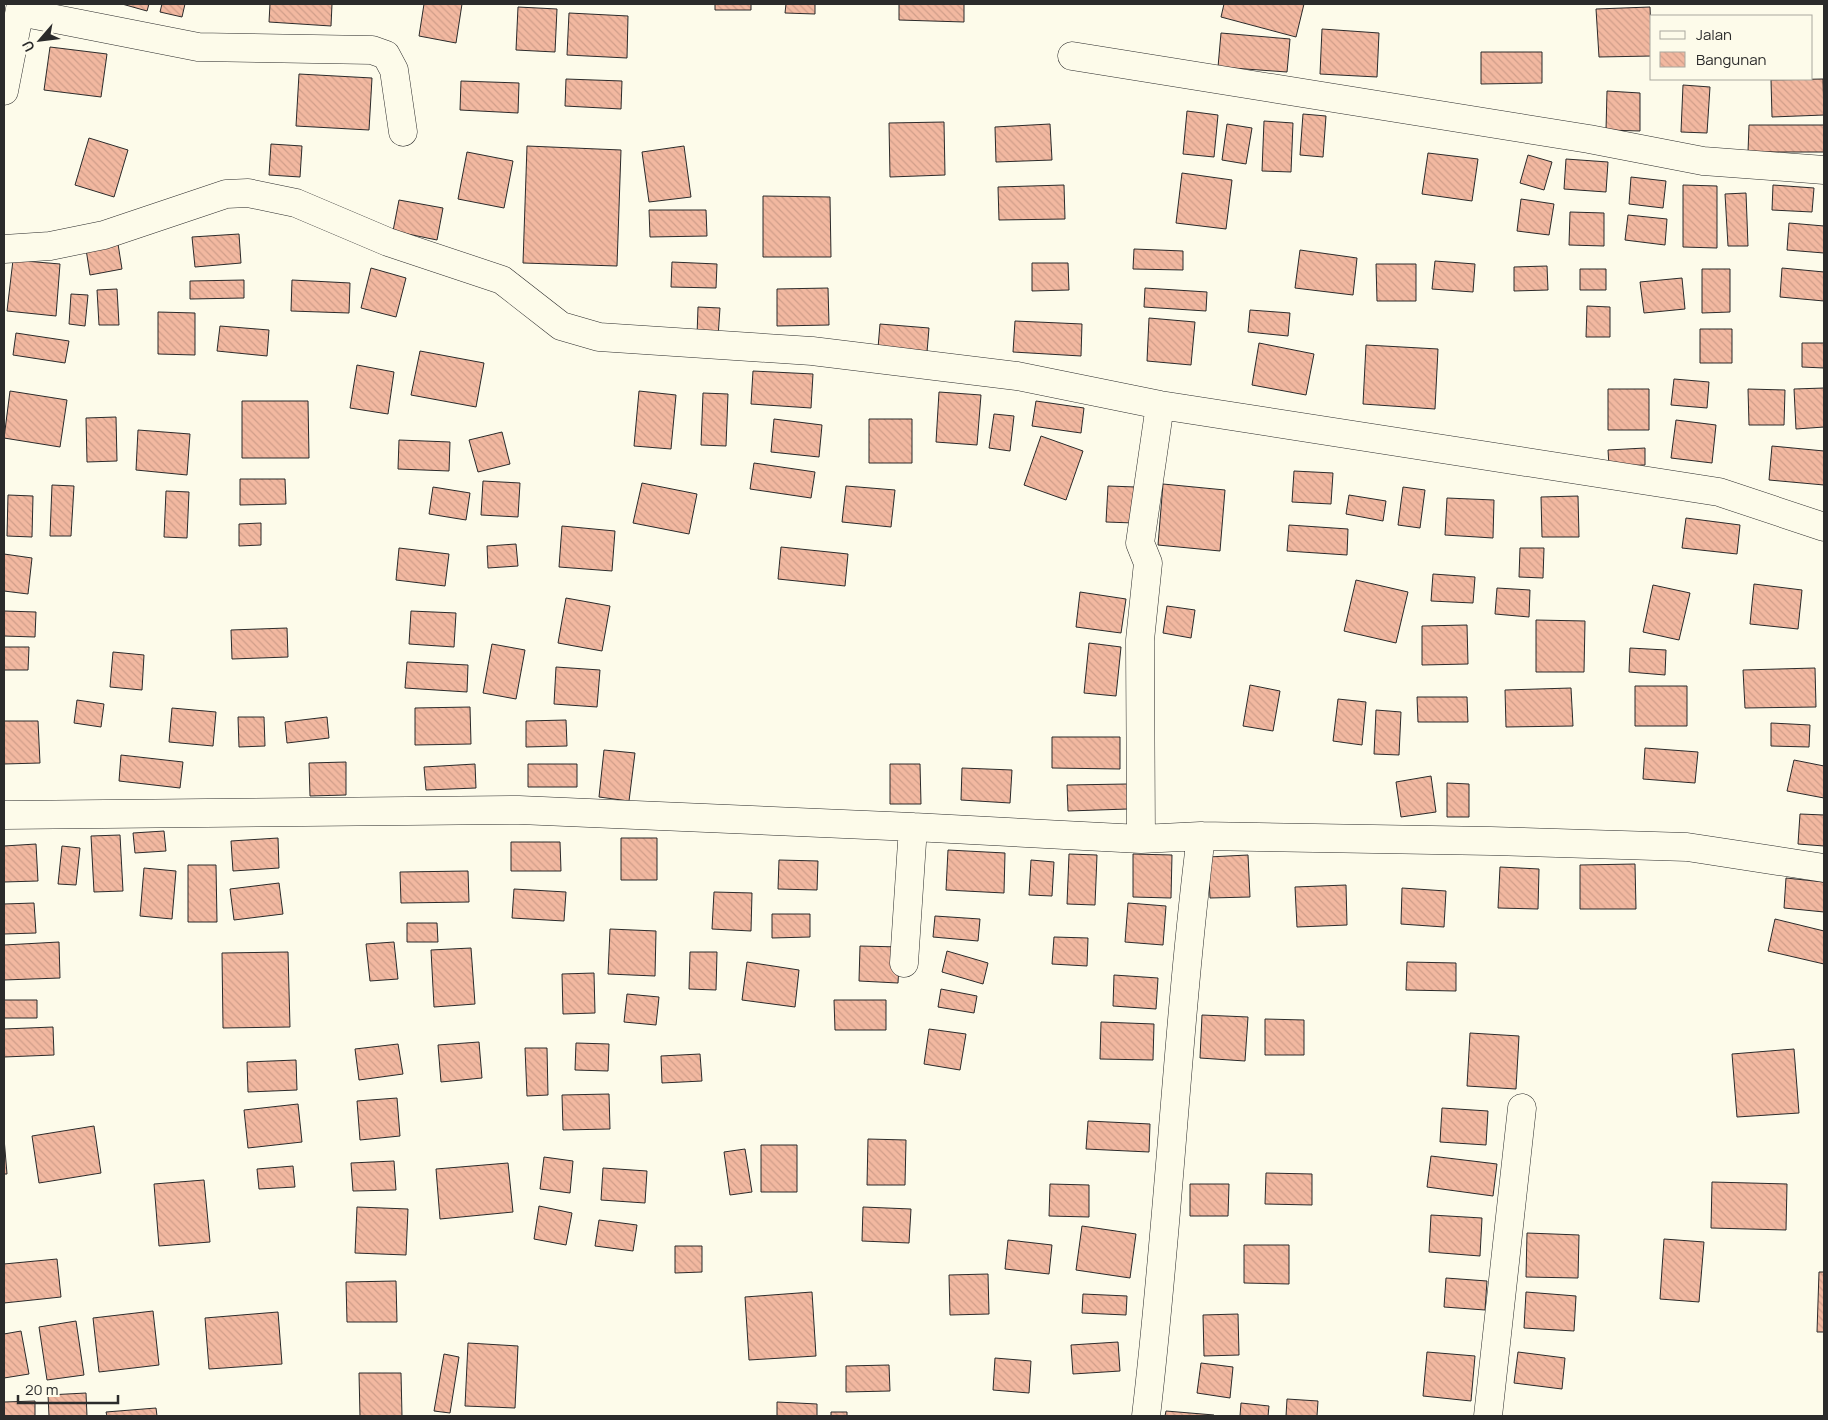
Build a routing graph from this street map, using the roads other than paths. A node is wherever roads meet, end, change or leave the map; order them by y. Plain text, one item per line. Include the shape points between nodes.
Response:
1 (21, 8) edge
2 (1072, 56) dead end
3 (4, 91) edge
4 (404, 132) dead end
5 (1824, 170) edge
6 (4, 249) edge
7 (1160, 405) junction
8 (1824, 527) edge
9 (4, 815) edge
10 (913, 827) junction
11 (1201, 836) junction
12 (1141, 839) junction
13 (1824, 868) edge
14 (904, 962) dead end
15 (1522, 1108) dead end
16 (1146, 1416) edge
17 (1488, 1416) edge

1 - 3 street
1 - 4 street via 198,47 372,50 386,55 394,70
2 - 5 street via 1703,161
6 - 7 street via 50,246 104,235 219,196 248,193 296,203 388,242 502,280 562,326 599,337 822,352 1017,376
7 - 8 street via 1719,492
7 - 12 street via 1140,543 1148,563 1140,640
9 - 10 street via 519,810
10 - 12 street
10 - 14 street
11 - 12 street
11 - 13 street via 1687,847
11 - 16 street via 1186,956
15 - 17 street

